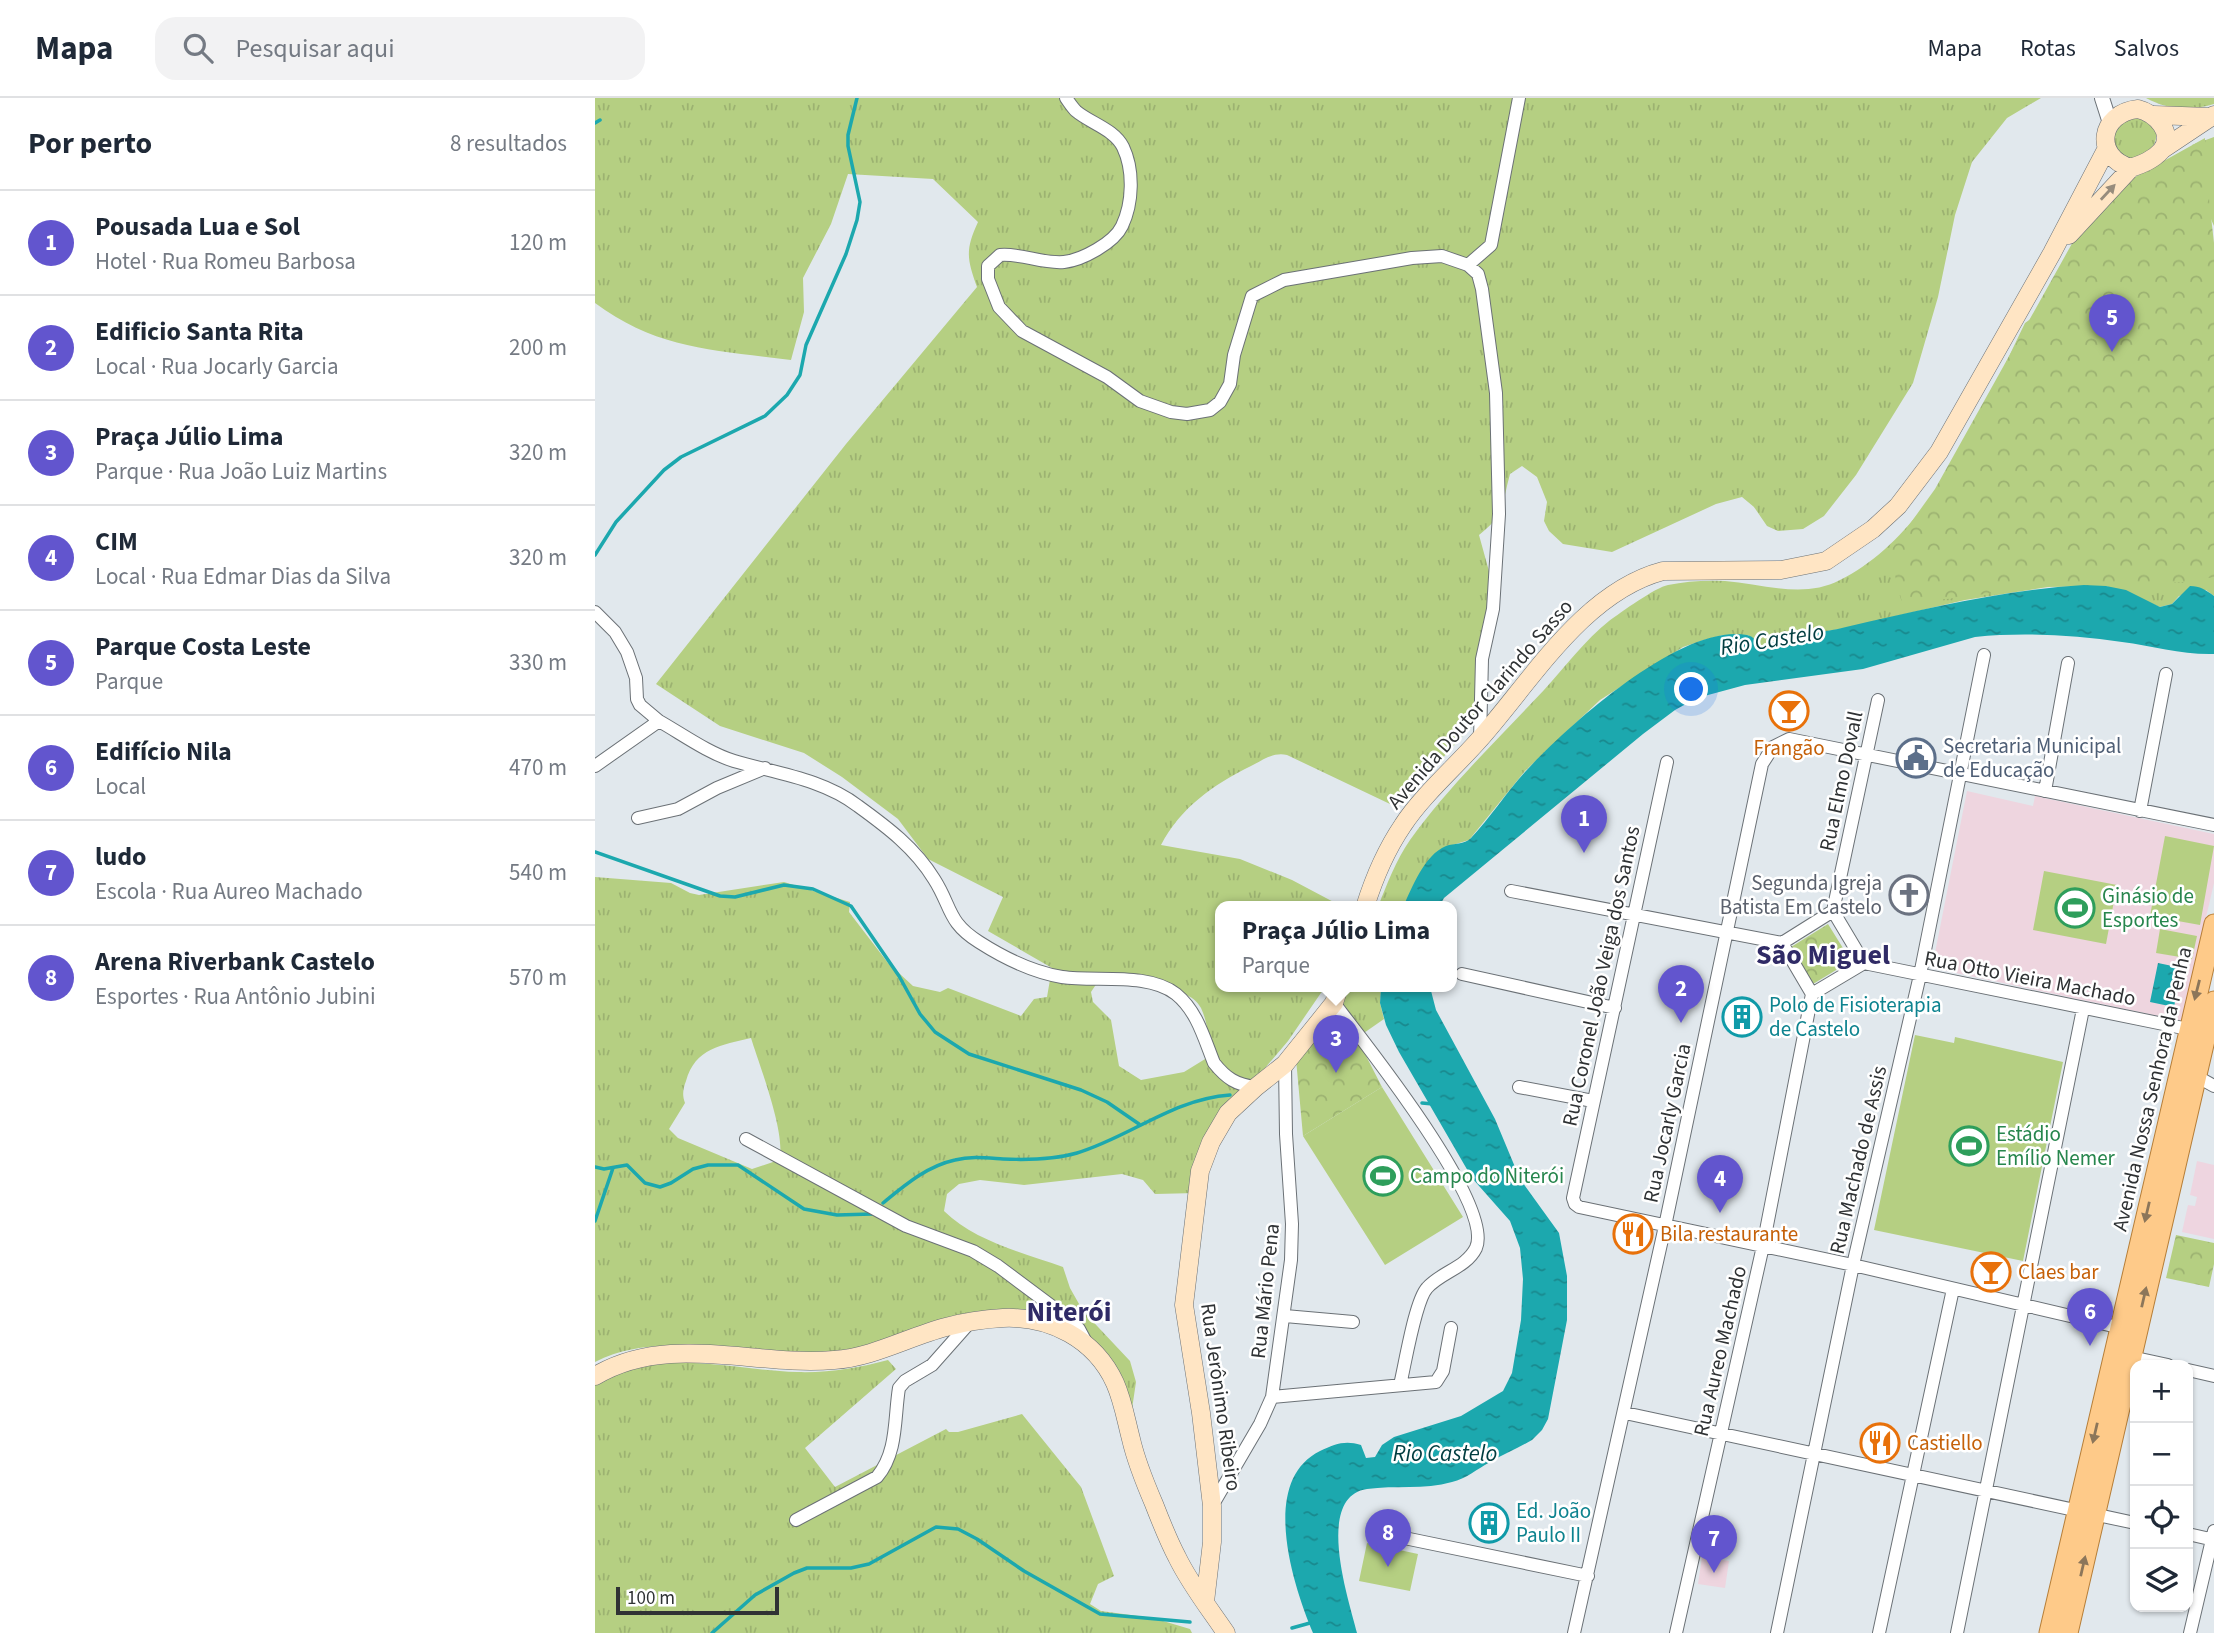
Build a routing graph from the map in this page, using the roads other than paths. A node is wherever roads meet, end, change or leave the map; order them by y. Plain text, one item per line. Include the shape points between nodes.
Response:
1 (1066, 98) edge
2 (1519, 98) edge
3 (2102, 98) edge
4 (2139, 107) edge
5 (2211, 116) edge
6 (2110, 123) junction
7 (2107, 148) junction
8 (2163, 149) junction
9 (2131, 168) junction
10 (2052, 253) junction
11 (1468, 265) junction
12 (595, 612) edge
13 (1984, 655) dead end
14 (2068, 663) dead end
15 (2166, 674) dead end
16 (1878, 700) dead end
17 (659, 721) junction
18 (1480, 740) junction
19 (1867, 754) junction
20 (1667, 762) dead end
21 (595, 766) edge
22 (765, 768) junction
23 (1961, 774) junction
24 (2045, 791) junction
25 (2140, 811) junction
26 (638, 818) dead end
27 (2214, 825) edge
28 (1511, 891) dead end
29 (1367, 901) edge
30 (1833, 911) junction
31 (1635, 914) junction
32 (2213, 928) edge
33 (1726, 932) junction
34 (1782, 943) junction
35 (1864, 962) junction
36 (1462, 974) dead end
37 (1920, 975) junction
38 (1812, 994) junction
39 (1336, 995) edge
40 (2214, 1000) edge
41 (1615, 1008) junction
42 (2083, 1009) junction
43 (2188, 1029) junction
44 (1285, 1064) junction
45 (2196, 1076) junction
46 (2214, 1086) edge
47 (1256, 1087) junction
48 (1520, 1087) dead end
49 (1593, 1101) junction
50 (746, 1139) dead end
51 (1665, 1226) junction
52 (1763, 1247) junction
53 (1853, 1265) junction
54 (1953, 1289) junction
55 (2023, 1305) junction
56 (1285, 1316) junction
57 (971, 1321) junction
58 (1353, 1322) dead end
59 (1451, 1328) dead end
60 (2128, 1330) junction
61 (1088, 1344) junction
62 (2130, 1357) junction
63 (2144, 1360) edge
64 (2193, 1371) edge
65 (595, 1376) edge
66 (2214, 1376) edge
67 (1400, 1385) junction
68 (1272, 1397) junction
69 (1625, 1413) junction
70 (1722, 1434) junction
71 (1815, 1454) junction
72 (1912, 1474) junction
73 (1985, 1490) junction
74 (1212, 1506) junction
75 (2086, 1512) junction
76 (796, 1520) dead end
77 (2130, 1522) edge
78 (1385, 1534) dead end
79 (2193, 1535) edge
80 (2213, 1537) edge
81 (1588, 1576) junction
82 (1205, 1602) junction
83 (1226, 1633) edge
84 (1574, 1633) edge
85 (1676, 1633) edge
86 (1777, 1633) edge
87 (1878, 1633) edge
88 (1957, 1633) edge
89 (2049, 1633) edge
90 (2068, 1633) edge
91 (2190, 1633) edge

1 - 11 street via 1076,111 1122,145 1131,183 1121,228 1087,256 1065,262 1000,254 988,267 988,279 999,307 1022,331 1107,377 1140,401 1187,414 1210,410 1220,402 1230,384 1252,296 1284,280 1412,258 1442,257
2 - 11 street via 1491,245
3 - 6 street
4 - 5 main road, Avenida Doutor Clarindo Sasso
4 - 6 main road, Avenida Doutor Clarindo Sasso via 2117,115
4 - 8 main road via 2164,130
5 - 8 main road, Avenida Doutor Clarindo Sasso
6 - 7 main road, Avenida Doutor Clarindo Sasso
7 - 9 main road via 2116,162
7 - 10 main road, Avenida Doutor Clarindo Sasso
8 - 9 main road, Avenida Doutor Clarindo Sasso
10 -> 9 main road, Avenida Doutor Clarindo Sasso
10 - 18 main road, Avenida Doutor Clarindo Sasso via 1939,452 1898,506 1873,528 1826,561 1781,570 1663,571 1615,592 1580,620
11 - 18 street via 1478,274 1482,289 1493,360 1498,446 1498,539 1493,609 1482,659
12 - 17 street via 627,652 640,705
13 - 23 street, Rua Machado de Assis
14 - 24 street
15 - 25 street
16 - 19 street, Rua Elmo Dovall
17 - 21 street
17 - 22 street via 731,760
18 - 29 main road, Avenida Doutor Clarindo Sasso via 1405,822 1384,856
19 - 23 street
19 - 30 street, Rua Elmo Dovall
19 - 33 street, Rua Jocarly Garcia via 1789,739 1773,747 1762,764
20 - 31 street, Rua Coronel João Veiga dos Santos
22 - 26 street via 678,809
22 - 47 street via 855,803 908,845 935,880 955,923 999,954 1063,977 1146,982 1169,989 1190,1008 1218,1069 1234,1083
23 - 24 street
23 - 37 street, Rua Machado de Assis
24 - 25 street
25 - 27 street
28 - 31 street
30 - 34 street
30 - 35 street
31 - 33 street
31 - 41 street, Rua Coronel João Veiga dos Santos
32 -> 43 main road, Avenida Nossa Senhora da Penha
33 - 34 street
33 - 51 street, Rua Jocarly Garcia
34 - 38 street
35 - 37 street, Rua Otto Vieira Machado
35 - 38 street
36 - 41 street
37 - 42 street, Rua Otto Vieira Machado
37 - 53 street, Rua Machado de Assis
38 - 52 street, Rua Aureo Machado
39 - 44 main road
39 - 67 street via 1425,1126 1472,1210 1478,1240 1468,1260 1433,1282 1421,1297
40 - 45 main road, Avenida Nossa Senhora da Penha
41 - 49 street, Rua Coronel João Veiga dos Santos
42 - 43 street, Rua Otto Vieira Machado
42 - 55 street
43 -> 60 main road, Avenida Nossa Senhora da Penha
44 - 47 main road, Rua Jerônimo Ribeiro
44 - 56 street, Rua Mário Pena via 1292,1224
45 - 46 street
60 -> 45 main road, Avenida Nossa Senhora da Penha
47 - 74 main road, Rua Jerônimo Ribeiro via 1227,1113 1204,1158 1185,1290
48 - 49 street
49 - 51 street, Rua Coronel João Veiga dos Santos via 1575,1203
50 - 61 street via 906,1226 973,1251 1069,1319
51 - 52 street
51 - 69 street, Rua Jocarly Garcia
52 - 53 street
52 - 70 street, Rua Aureo Machado
53 - 54 street
53 - 71 street, Rua Machado de Assis
54 - 55 street
54 - 72 street
55 - 60 street
55 - 73 street
56 - 58 street
56 - 68 street, Rua Mário Pena
57 - 61 main road via 1037,1321
57 - 65 main road via 836,1360 653,1355 619,1363
57 - 76 street via 932,1365 899,1388 892,1448 877,1477
59 - 67 street via 1443,1371 1436,1382
60 - 62 main road, Avenida Nossa Senhora da Penha
60 -> 75 main road, Avenida Nossa Senhora da Penha
61 - 82 main road via 1115,1382 1153,1503 1178,1559
62 - 63 street
62 - 75 main road, Avenida Nossa Senhora da Penha
64 - 66 street
67 - 68 street
68 - 74 street, Rua Mário Pena
69 - 70 street
69 - 81 street, Rua Jocarly Garcia
70 - 71 street
70 - 85 street, Rua Aureo Machado
71 - 72 street
71 - 86 street, Rua Machado de Assis
72 - 73 street
72 - 87 street
73 - 75 street
73 - 88 street
74 - 82 main road, Rua Jerônimo Ribeiro
75 - 77 street
75 - 89 main road, Avenida Nossa Senhora da Penha
90 -> 75 main road, Avenida Nossa Senhora da Penha
78 - 81 street
79 - 80 street
80 - 91 street
81 - 84 street, Rua Jocarly Garcia
82 - 83 main road

